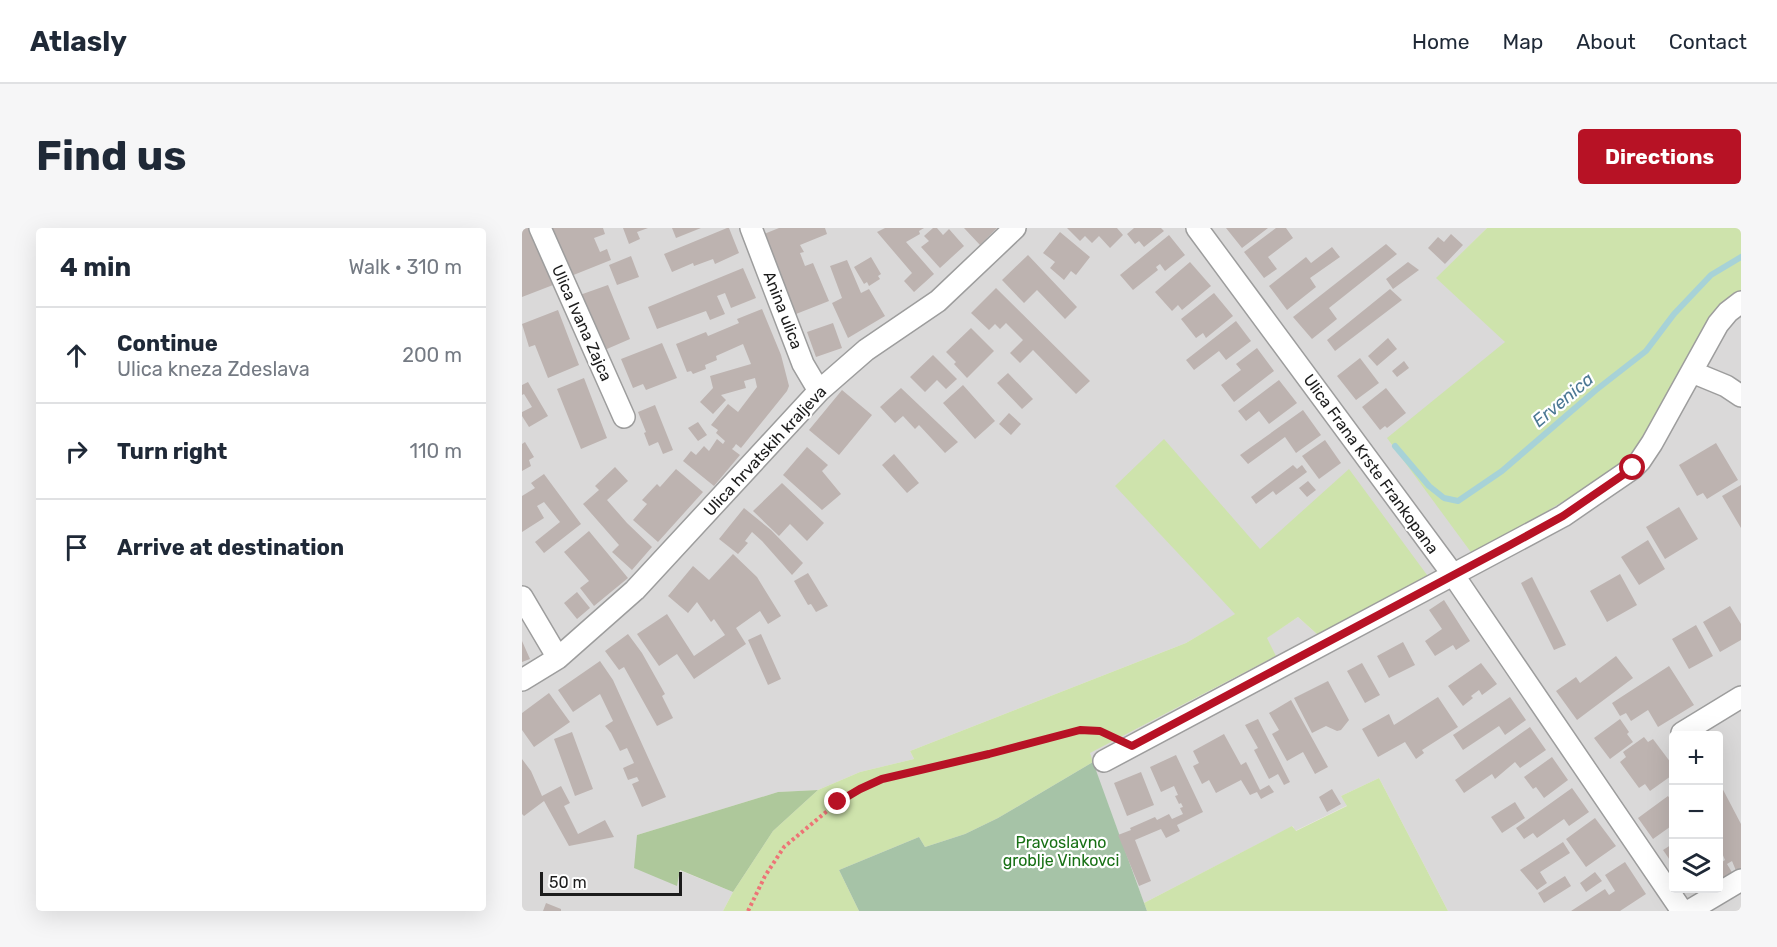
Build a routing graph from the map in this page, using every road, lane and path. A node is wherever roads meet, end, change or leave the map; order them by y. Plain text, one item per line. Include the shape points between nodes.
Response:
1 (540, 228) edge
2 (751, 228) edge
3 (1014, 228) edge
4 (1197, 228) edge
5 (1741, 302) edge
6 (1692, 372) junction
7 (819, 391) junction
8 (1741, 396) edge
9 (624, 417) dead end
10 (1454, 576) junction
11 (522, 597) edge
12 (558, 658) junction
13 (522, 680) edge
14 (1741, 697) edge
15 (1685, 731) edge
16 (1132, 746) junction
17 (1104, 761) dead end
18 (1741, 880) edge
19 (748, 911) edge
20 (1682, 911) edge
21 (1689, 911) edge

1 - 9 street, Ulica Ivana Zajca
2 - 7 street, Anina ulica via 804,364
3 - 7 street, Ulica hrvatskih kraljeva via 938,301 866,350
4 - 10 street, Ulica Frana Krste Frankopana
5 - 6 street via 1718,324
6 - 8 street
6 - 10 street via 1652,443 1633,468 1563,516
7 - 12 street, Ulica hrvatskih kraljeva via 635,590
10 - 16 street
10 - 20 street, Ulica Frana Krste Frankopana
11 - 12 street
12 - 13 street, Ulica hrvatskih kraljeva
14 - 15 street
16 - 17 street
16 - 19 path via 1100,731 1080,730 882,779 838,802 784,847
18 - 21 street

